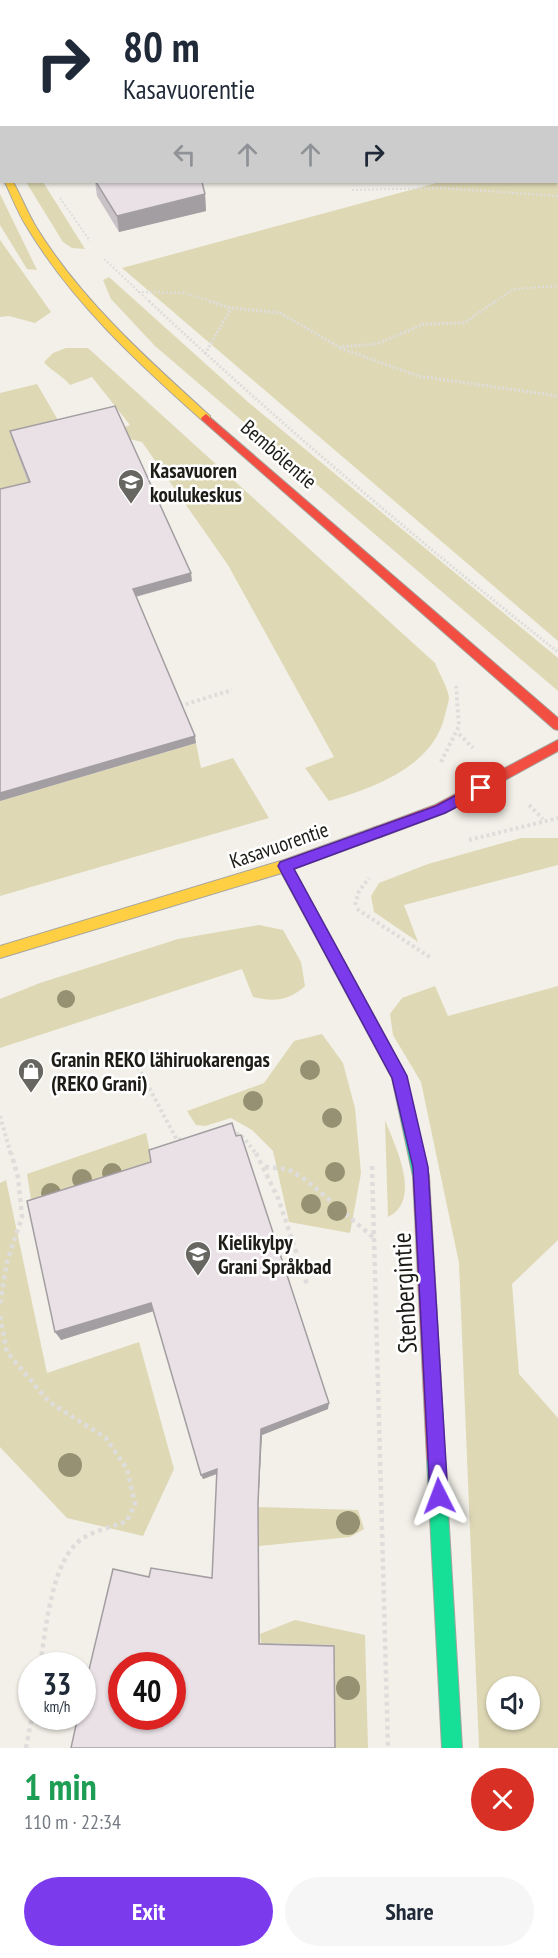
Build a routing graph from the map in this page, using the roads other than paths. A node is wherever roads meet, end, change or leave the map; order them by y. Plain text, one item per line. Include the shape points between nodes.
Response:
1 (10, 183) edge
2 (558, 725) edge
3 (558, 744) edge
4 (285, 866) junction
5 (0, 952) edge
6 (452, 1748) edge

1 - 2 street, Bembölentie via 34,231 139,359
3 - 4 street, Kasavuorentie via 440,809
4 - 5 street, Kasavuorentie
4 - 6 street, Stenbergintie via 399,1076 420,1167

